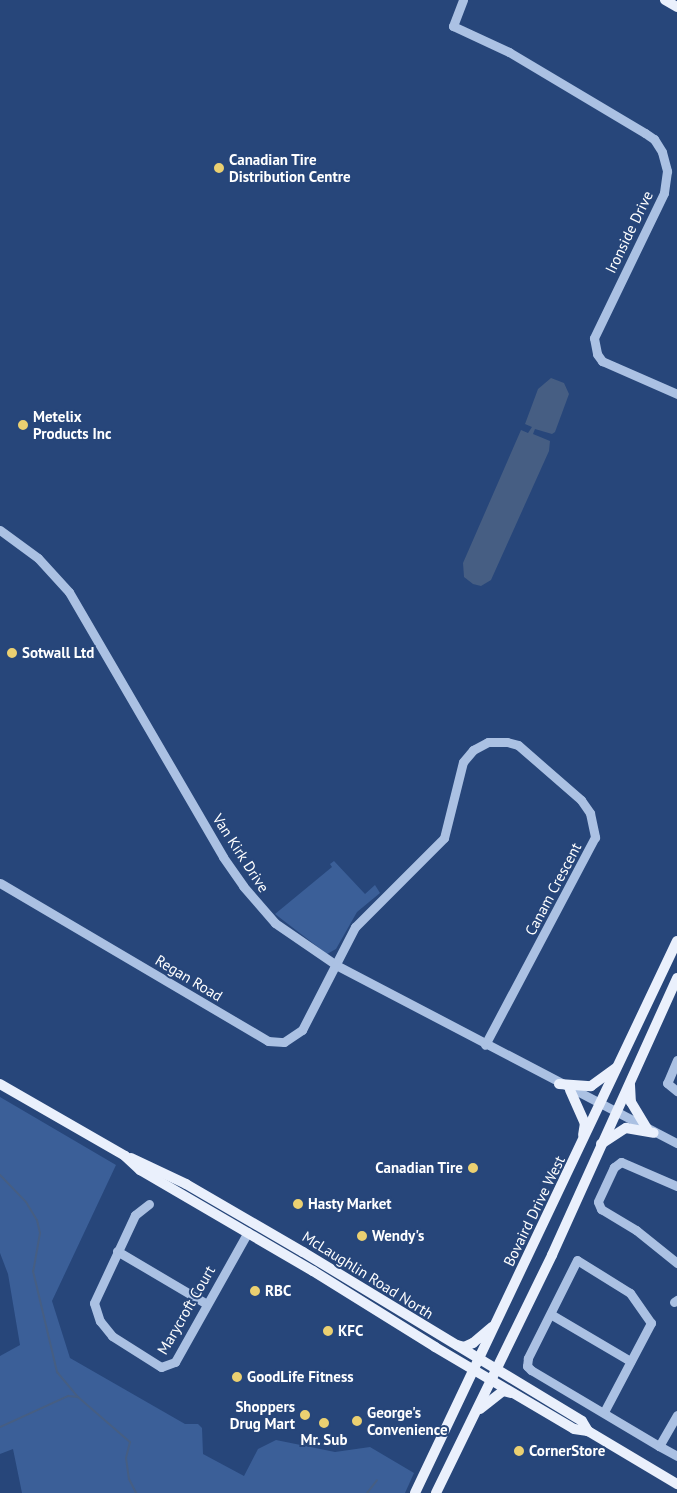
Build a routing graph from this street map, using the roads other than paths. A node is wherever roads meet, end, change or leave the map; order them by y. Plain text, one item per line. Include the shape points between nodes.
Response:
1 (463, 0) edge
2 (665, 0) edge
3 (677, 7) edge
4 (677, 394) edge
5 (0, 530) edge
6 (0, 883) edge
7 (677, 941) edge
8 (336, 965) junction
9 (677, 978) edge
10 (485, 1045) junction
11 (677, 1060) edge
12 (619, 1066) junction
13 (633, 1073) junction
14 (0, 1084) edge
15 (559, 1084) junction
16 (570, 1090) junction
17 (677, 1091) edge
18 (600, 1104) junction
19 (614, 1112) junction
20 (651, 1131) junction
21 (677, 1143) edge
22 (599, 1146) junction
23 (581, 1147) junction
24 (125, 1156) junction
25 (676, 1184) edge
26 (149, 1204) dead end
27 (248, 1232) junction
28 (117, 1251) junction
29 (677, 1263) edge
30 (354, 1284) junction
31 (335, 1285) junction
32 (207, 1304) junction
33 (552, 1315) junction
34 (498, 1321) junction
35 (445, 1340) junction
36 (630, 1361) junction
37 (477, 1366) junction
38 (493, 1375) junction
39 (523, 1399) junction
40 (604, 1412) junction
41 (677, 1416) edge
42 (471, 1420) junction
43 (588, 1431) junction
44 (659, 1446) junction
45 (677, 1456) edge
46 (677, 1484) edge
47 (415, 1493) edge
48 (436, 1493) edge

1 - 4 street, Ironside Drive via 453,26 509,52 654,139 665,161 667,182 664,193 594,338 602,361
2 - 3 main road
5 - 8 street, Van Kirk Drive via 38,558 69,592 87,618 239,882 275,923
6 - 8 street, Regan Road via 274,1042 294,1038 302,1030
7 - 12 main road, Bovaird Drive West
8 - 10 street, Van Kirk Drive
8 - 10 street, Canam Crescent via 355,928 444,838 459,771 473,750 488,742 507,742 518,746 581,800 590,813 595,837
9 - 13 main road
10 - 15 street, Van Kirk Drive
11 - 17 street via 667,1083
12 - 15 main road via 596,1084 583,1087
12 - 18 main road, Bovaird Drive West
13 - 19 main road
13 - 20 main road via 628,1094 635,1113
14 - 24 main road, McLaughlin Road North
15 - 16 street, Van Kirk Drive
16 - 18 street, Van Kirk Drive
16 - 23 main road via 580,1105 585,1123
18 - 19 street, Van Kirk Drive
18 - 23 main road, Bovaird Drive West
19 - 20 street, Van Kirk Drive
19 - 22 main road
20 - 21 street, Van Kirk Drive
20 - 22 main road via 626,1128
22 - 38 main road via 552,1255
23 - 34 main road, Bovaird Drive West
24 - 27 main road, McLaughlin Road North via 140,1170
24 - 30 main road, McLaughlin Road North via 186,1184
25 - 29 street via 621,1162 612,1169 598,1202 602,1210 636,1230
26 - 28 street, Marycroft Court via 135,1215
27 - 31 main road, McLaughlin Road North
27 - 32 street, Marycroft Court
28 - 32 street
28 - 32 street, Marycroft Court via 94,1303 100,1321 112,1336 137,1353 161,1367 175,1362
30 - 31 main road
30 - 35 main road, McLaughlin Road North
31 - 37 main road, McLaughlin Road North
33 - 36 street
33 - 36 street via 577,1260 595,1270 630,1293 650,1323
33 - 40 street via 528,1358 528,1366
34 - 35 main road via 479,1340 464,1347
34 - 37 main road, Bovaird Drive West
35 - 37 main road, McLaughlin Road North
36 - 40 street
37 - 38 main road, McLaughlin Road North
37 - 47 main road, Bovaird Drive West
38 - 39 main road, McLaughlin Road North
38 - 42 main road
38 - 43 main road, McLaughlin Road North via 582,1421
39 - 42 main road via 503,1391 484,1404
39 - 43 main road, McLaughlin Road North via 574,1429
40 - 44 street
41 - 44 street
42 - 48 main road
43 - 46 main road, McLaughlin Road North
44 - 45 street

